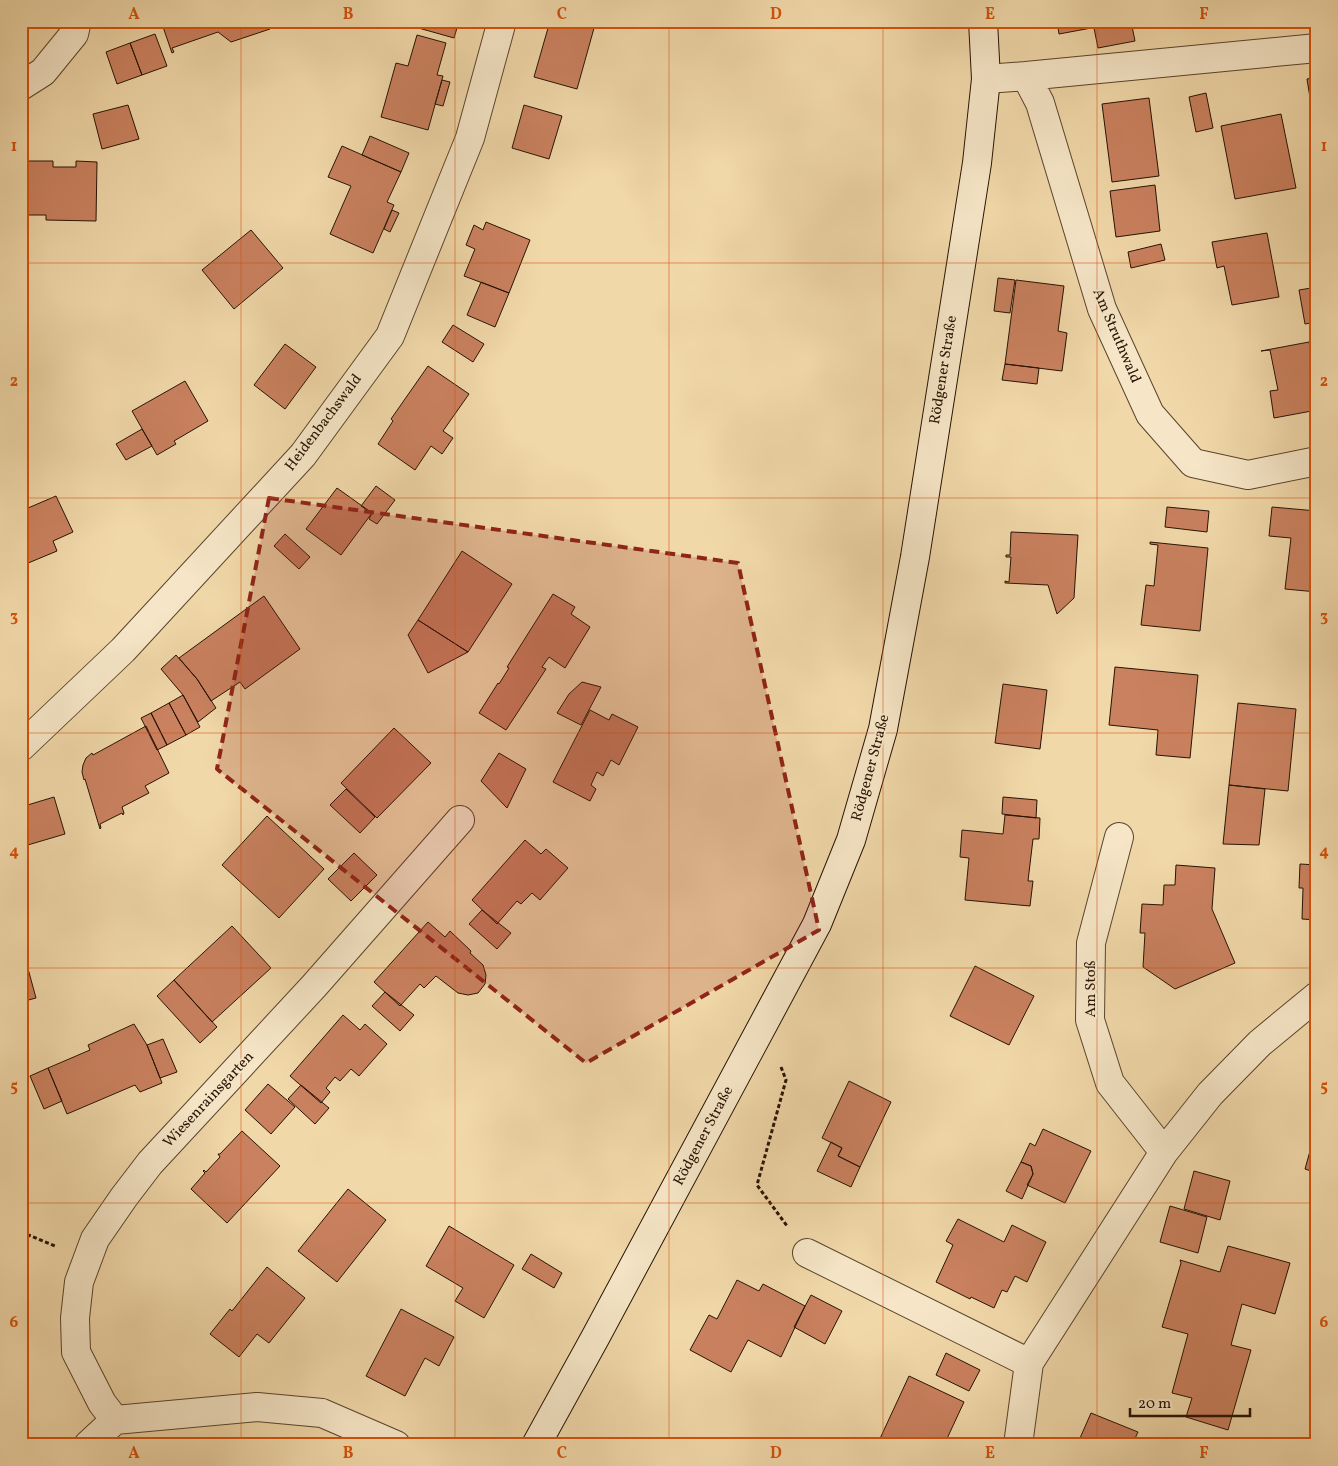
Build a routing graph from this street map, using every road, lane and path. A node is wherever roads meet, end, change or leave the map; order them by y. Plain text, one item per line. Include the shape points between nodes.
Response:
1 (77, 21) edge
2 (502, 21) edge
3 (983, 21) edge
4 (1317, 48) edge
5 (1026, 76) junction
6 (986, 79) junction
7 (21, 86) edge
8 (1317, 460) edge
9 (21, 747) edge
10 (460, 820) dead end
11 (1119, 837) dead end
12 (1317, 996) edge
13 (763, 1027) junction
14 (1164, 1152) junction
15 (807, 1253) joint
16 (1029, 1363) junction
17 (115, 1420) junction
18 (88, 1445) edge
19 (396, 1445) edge
20 (536, 1445) edge
21 (1018, 1445) edge

1 - 7 street via 74,34 43,72
2 - 9 street, Heidenbachswald via 470,138 390,336 303,454 123,650
3 - 6 street, Rödgener Straße
4 - 5 street
5 - 6 street
5 - 8 street, Am Struthwald via 1040,103 1102,309 1150,414 1193,463 1248,475
6 - 13 street, Rödgener Straße via 918,537 883,729 851,840 817,924
10 - 17 street, Wiesenrainsgarten via 314,986 150,1164 95,1239 79,1282 76,1352 102,1403
11 - 14 street, Am Stoß via 1091,943 1090,1020 1110,1084
12 - 14 street via 1260,1043 1210,1094
13 - 15 path via 786,1080 757,1185
13 - 20 street, Rödgener Straße
14 - 16 street
15 - 16 street
16 - 21 street
17 - 18 street
17 - 19 street via 257,1407 322,1413

